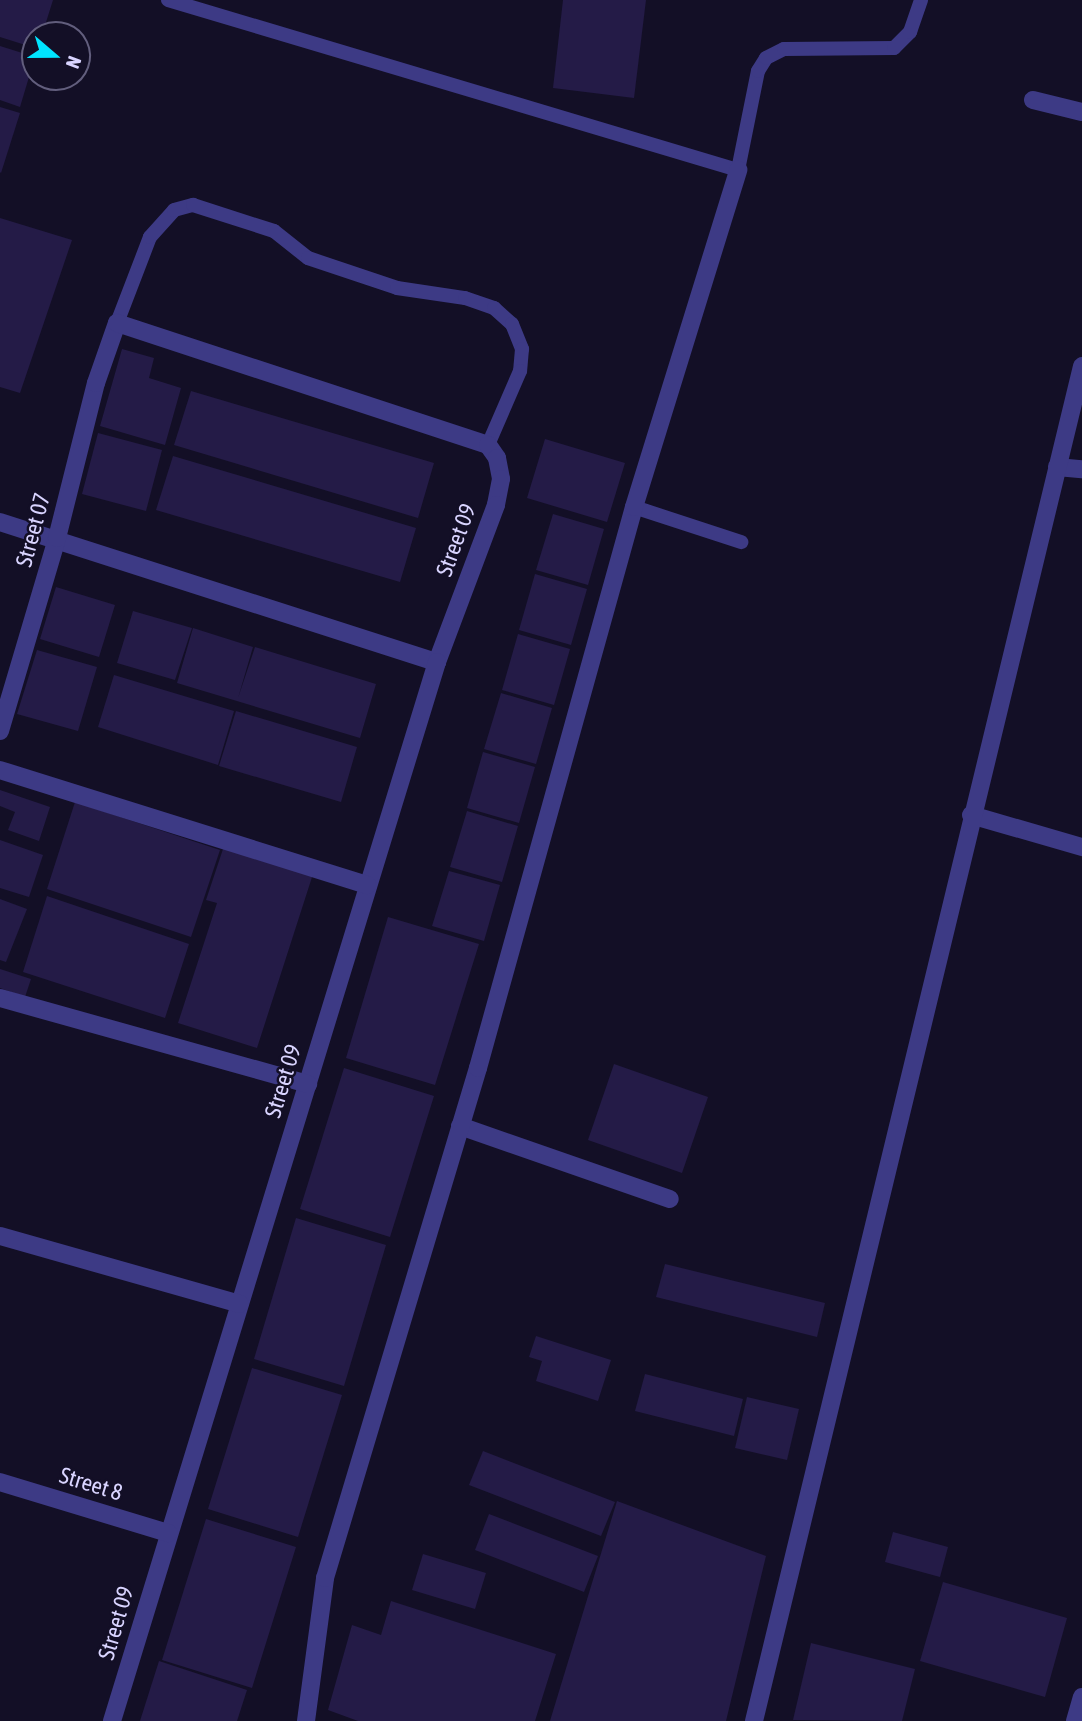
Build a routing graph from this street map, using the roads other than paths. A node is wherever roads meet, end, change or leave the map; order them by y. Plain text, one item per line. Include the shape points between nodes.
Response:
1 (167, 0) edge
2 (921, 0) edge
3 (1033, 100) dead end
4 (1082, 112) edge
5 (737, 170) junction
6 (117, 323) junction
7 (1082, 366) edge
8 (492, 451) junction
9 (1057, 467) junction
10 (1082, 470) edge
11 (634, 507) junction
12 (0, 522) edge
13 (57, 538) junction
14 (741, 542) dead end
15 (437, 662) junction
16 (0, 731) edge
17 (0, 770) edge
18 (971, 815) junction
19 (1082, 847) edge
20 (367, 885) junction
21 (0, 998) edge
22 (308, 1084) junction
23 (460, 1126) junction
24 (670, 1199) dead end
25 (0, 1236) edge
26 (240, 1304) junction
27 (0, 1482) edge
28 (168, 1534) junction
29 (1082, 1697) edge
30 (112, 1721) edge
31 (306, 1721) edge
32 (754, 1721) edge
33 (1074, 1721) edge

1 - 5 lane
2 - 5 lane via 910,32 894,48 784,49 766,58 758,71
3 - 4 street
5 - 11 street
6 - 8 street
6 - 8 lane via 150,237 174,210 193,205 274,231 308,258 397,288 465,298 494,308 512,324 522,349 520,370
6 - 13 street, Street 07
7 - 9 street
8 - 15 street, Street 09 via 501,479 496,505
9 - 10 street
9 - 18 street
11 - 14 lane
11 - 23 street
12 - 13 street
13 - 15 street
13 - 16 street, Street 07
15 - 20 street, Street 09
17 - 20 street
18 - 19 street
18 - 32 street
20 - 22 street, Street 09
21 - 22 street
22 - 26 street, Street 09
23 - 24 street
23 - 31 street via 325,1578
25 - 26 street
26 - 28 street, Street 09
27 - 28 street, Street 8
28 - 30 street, Street 09
29 - 33 street

